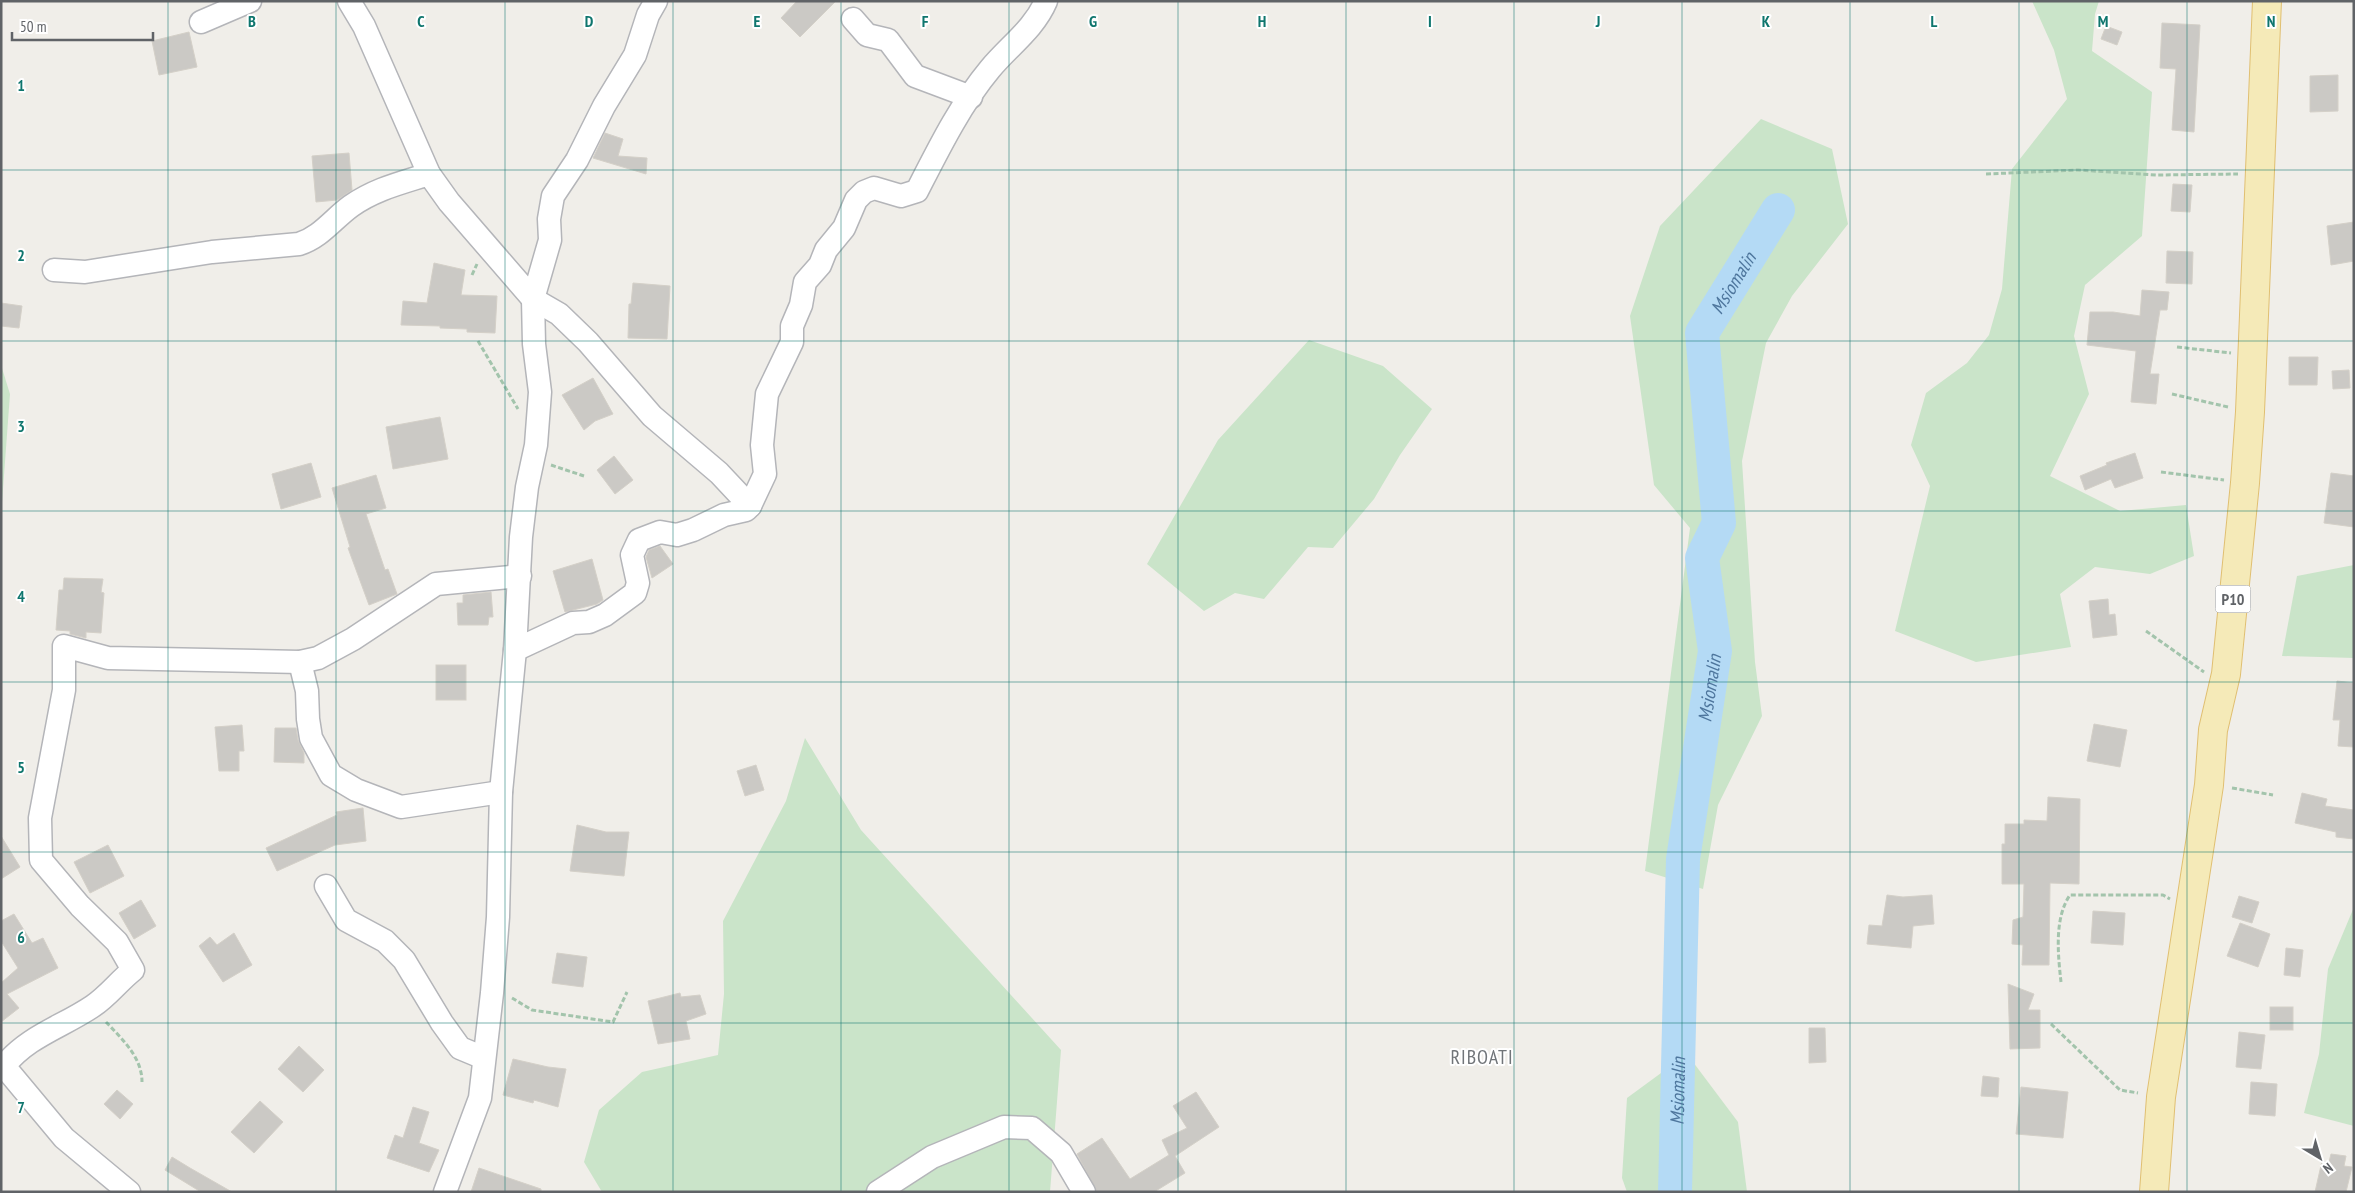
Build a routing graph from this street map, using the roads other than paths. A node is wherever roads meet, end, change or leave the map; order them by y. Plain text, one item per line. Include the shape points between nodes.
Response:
1 (250, 1) edge
2 (349, 1) edge
3 (656, 1) edge
4 (1046, 1) edge
5 (2267, 1) edge
6 (853, 19) dead end
7 (201, 22) dead end
8 (971, 97) junction
9 (429, 174) junction
10 (54, 270) dead end
11 (533, 299) junction
12 (750, 506) junction
13 (520, 576) junction
14 (516, 650) junction
15 (300, 662) junction
16 (501, 792) junction
17 (326, 886) dead end
18 (484, 1058) junction
19 (3, 1063) edge
20 (129, 1192) edge
21 (445, 1192) edge
22 (878, 1192) edge
23 (1084, 1192) edge
24 (2154, 1192) edge

1 - 7 street
2 - 9 street via 364,26
3 - 11 street via 635,55 577,160 553,196 550,240
4 - 8 street via 1041,13 990,69
5 - 24 main road, P10 via 2250,412 2226,674 2213,730 2209,785 2161,1097
6 - 8 street via 867,35 888,40 915,76
8 - 12 street via 917,191 901,196 874,188 864,192 856,200 844,228 826,250 820,265 805,282 802,305 792,326 792,342 767,394 762,445 765,474
9 - 10 street via 376,190 350,207 312,240 299,244 212,252 85,272
9 - 11 street via 484,245
11 - 12 street via 559,314 588,342 652,416 719,473
11 - 13 street via 540,392 536,445 521,536
12 - 14 street via 677,535 660,532 639,540 632,555 638,583 635,593 605,615 589,622 573,623
13 - 14 street
13 - 15 street via 436,584 353,639 318,658
14 - 16 street
15 - 16 street via 307,691 311,738 331,774 356,790 401,807
15 - 19 street via 108,658 64,646 64,690 40,818 40,860 117,942 133,970 92,1006 30,1041
16 - 18 street via 498,917
17 - 18 street via 346,920 385,941 404,960 460,1048
18 - 21 street via 480,1098
19 - 20 street via 64,1138
22 - 23 street via 932,1157 1004,1127 1032,1128 1061,1153

